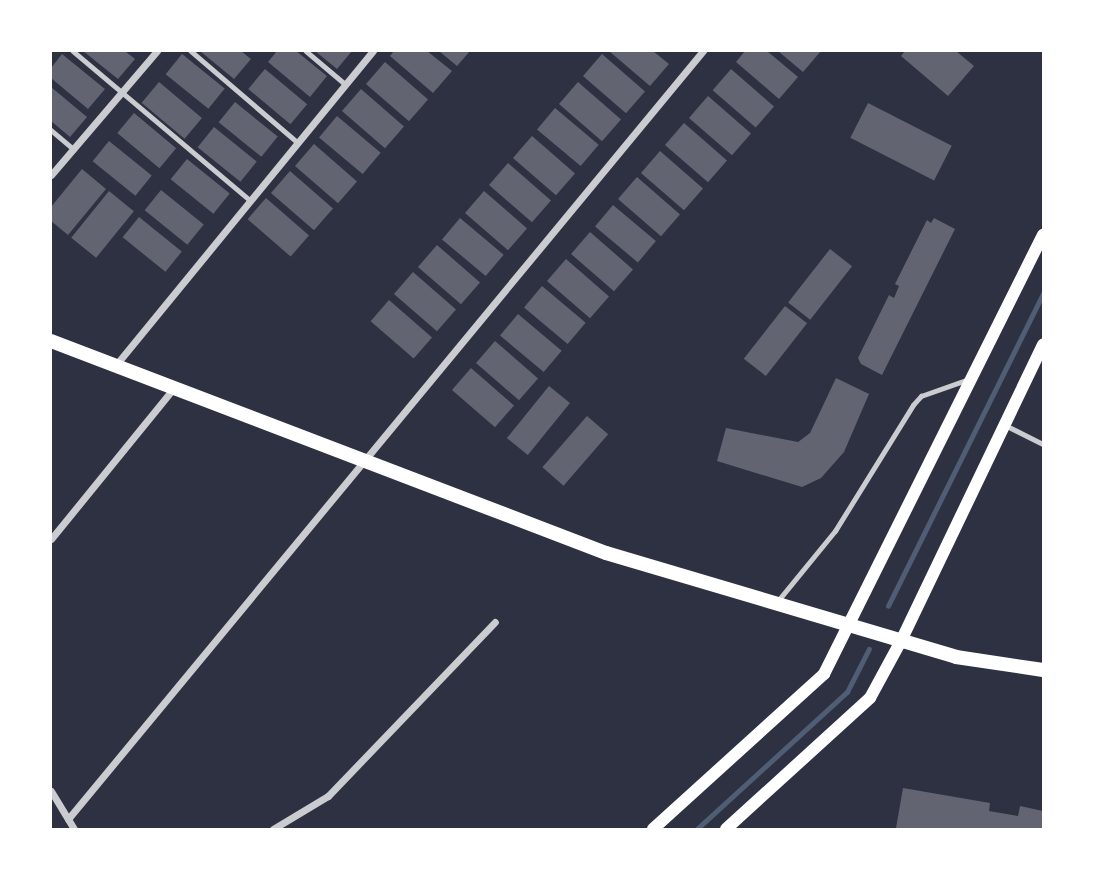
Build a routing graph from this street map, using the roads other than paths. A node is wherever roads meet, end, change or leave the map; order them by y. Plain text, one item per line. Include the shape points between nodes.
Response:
1 (73, 51) edge
2 (157, 51) edge
3 (191, 51) edge
4 (306, 51) edge
5 (373, 51) edge
6 (703, 51) edge
7 (344, 83) junction
8 (121, 93) junction
9 (51, 130) edge
10 (297, 142) junction
11 (74, 149) junction
12 (51, 175) edge
13 (250, 200) junction
14 (1043, 234) edge
15 (51, 341) edge
16 (1043, 344) edge
17 (114, 367) junction
18 (973, 377) junction
19 (173, 389) junction
20 (1004, 425) junction
21 (1043, 444) edge
22 (361, 460) junction
23 (51, 539) edge
24 (775, 604) junction
25 (495, 622) dead end
26 (849, 626) junction
27 (901, 641) junction
28 (1043, 670) edge
29 (51, 791) edge
30 (68, 819) junction
31 (74, 829) edge
32 (273, 829) edge
33 (653, 829) edge
34 (726, 829) edge

1 - 8 lane
2 - 8 street
3 - 10 lane
4 - 7 lane
5 - 7 street
6 - 22 street
7 - 10 street
8 - 11 street
8 - 13 lane
9 - 11 lane
10 - 13 street
11 - 12 street
13 - 17 street
14 - 18 main road
15 - 17 main road
16 - 20 main road
17 - 19 main road
18 - 24 lane via 921,396 913,404 835,531
18 - 26 main road
19 - 22 main road
19 - 23 street
20 - 21 lane
20 - 27 main road
22 - 24 main road via 606,553
22 - 30 street
24 - 26 main road
25 - 32 street via 328,796
26 - 27 main road
26 - 33 main road via 824,674
27 - 28 main road via 956,657
27 - 34 main road via 870,698
29 - 30 street
30 - 31 street

